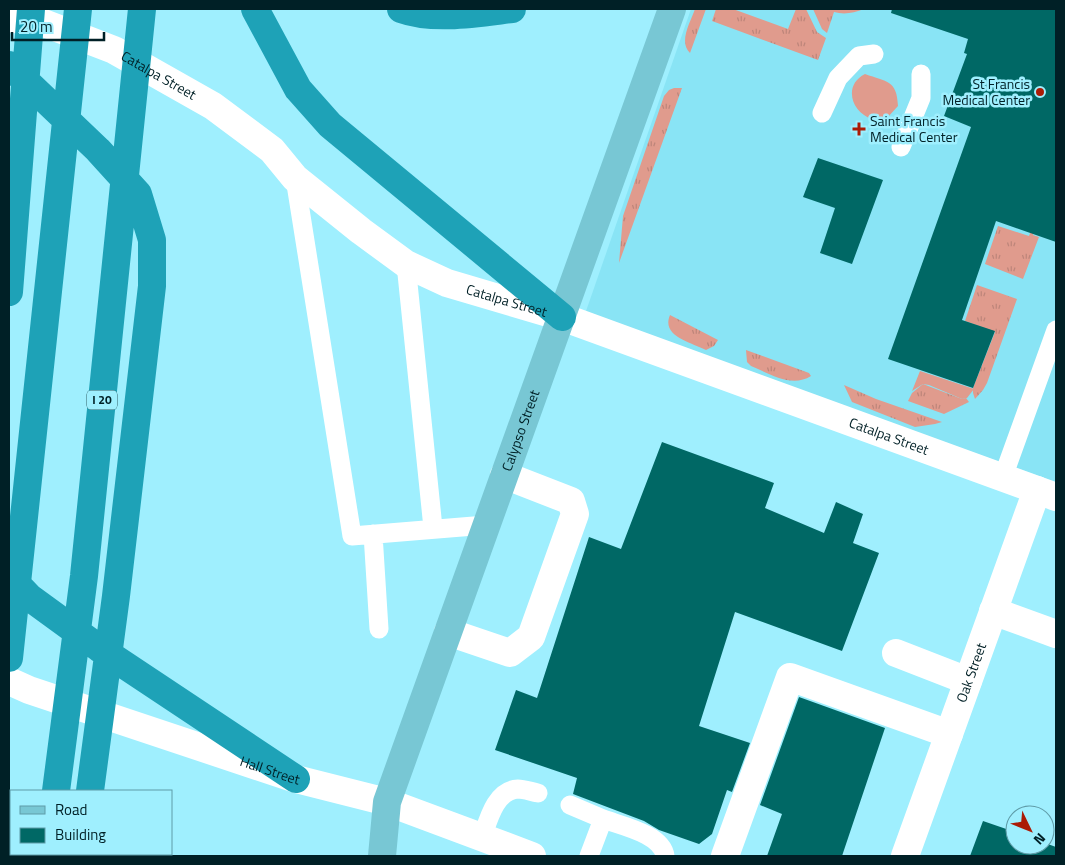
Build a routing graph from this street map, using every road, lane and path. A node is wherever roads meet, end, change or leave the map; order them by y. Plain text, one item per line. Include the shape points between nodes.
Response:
1 (31, 9) edge
2 (78, 9) edge
3 (142, 9) edge
4 (255, 9) edge
5 (401, 9) edge
6 (512, 9) edge
7 (672, 9) edge
8 (9, 19) edge
9 (874, 54) dead end
10 (9, 66) edge
11 (921, 74) dead end
12 (822, 113) dead end
13 (9, 145) edge
14 (902, 146) dead end
15 (98, 150) junction
16 (295, 178) junction
17 (406, 264) junction
18 (9, 292) edge
19 (562, 317) junction
20 (1056, 330) edge
21 (504, 475) junction
22 (1003, 477) junction
23 (1047, 493) edge
24 (486, 525) junction
25 (433, 528) junction
26 (373, 534) junction
27 (9, 576) edge
28 (993, 611) junction
29 (379, 629) dead end
30 (448, 632) junction
31 (1056, 634) edge
32 (896, 652) dead end
33 (9, 658) edge
34 (9, 680) edge
35 (968, 682) junction
36 (949, 734) junction
37 (296, 779) junction
38 (56, 790) edge
39 (90, 790) edge
40 (538, 793) dead end
41 (387, 802) junction
42 (570, 805) dead end
43 (603, 819) junction
44 (482, 838) junction
45 (382, 856) edge
46 (532, 856) edge
47 (589, 856) edge
48 (665, 856) edge
49 (725, 856) edge
50 (905, 856) edge

1 - 18 highway
2 - 33 highway
3 - 38 highway, I 20 via 84,576
4 - 19 highway via 298,89 330,125
5 - 6 highway via 412,13 464,15
7 - 19 main road, Calypso Street
8 - 16 street, Catalpa Street via 36,20 114,50 213,106 272,150
9 - 12 lane via 859,56 838,78
10 - 15 highway
11 - 14 lane via 921,98
13 - 15 highway via 44,137
15 - 39 highway via 138,194 152,240 152,286
16 - 17 street, Catalpa Street
16 - 26 lane via 352,536
17 - 19 street, Catalpa Street via 447,283
17 - 25 lane
19 - 21 main road, Calypso Street
19 - 22 street, Catalpa Street
20 - 22 lane
21 - 24 main road, Calypso Street
21 - 30 street via 571,501 575,514 569,532 531,637 510,653
22 - 23 street, Catalpa Street
23 - 28 street, Oak Street
24 - 25 lane
24 - 30 main road, Calypso Street
25 - 26 lane
26 - 29 lane
27 - 37 highway via 29,597 99,648
28 - 31 street
28 - 35 street, Oak Street
30 - 41 main road, Calypso Street
32 - 35 street
34 - 37 street, Hall Street via 29,690
35 - 36 street, Oak Street
36 - 49 street via 790,677
36 - 50 street, Oak Street
37 - 41 street, Hall Street
40 - 44 lane via 517,789 503,795 494,805
41 - 44 street, Hall Street
41 - 45 main road, Calypso Street
42 - 43 lane
43 - 47 lane
43 - 48 lane via 652,837 664,850
44 - 46 street, Hall Street

